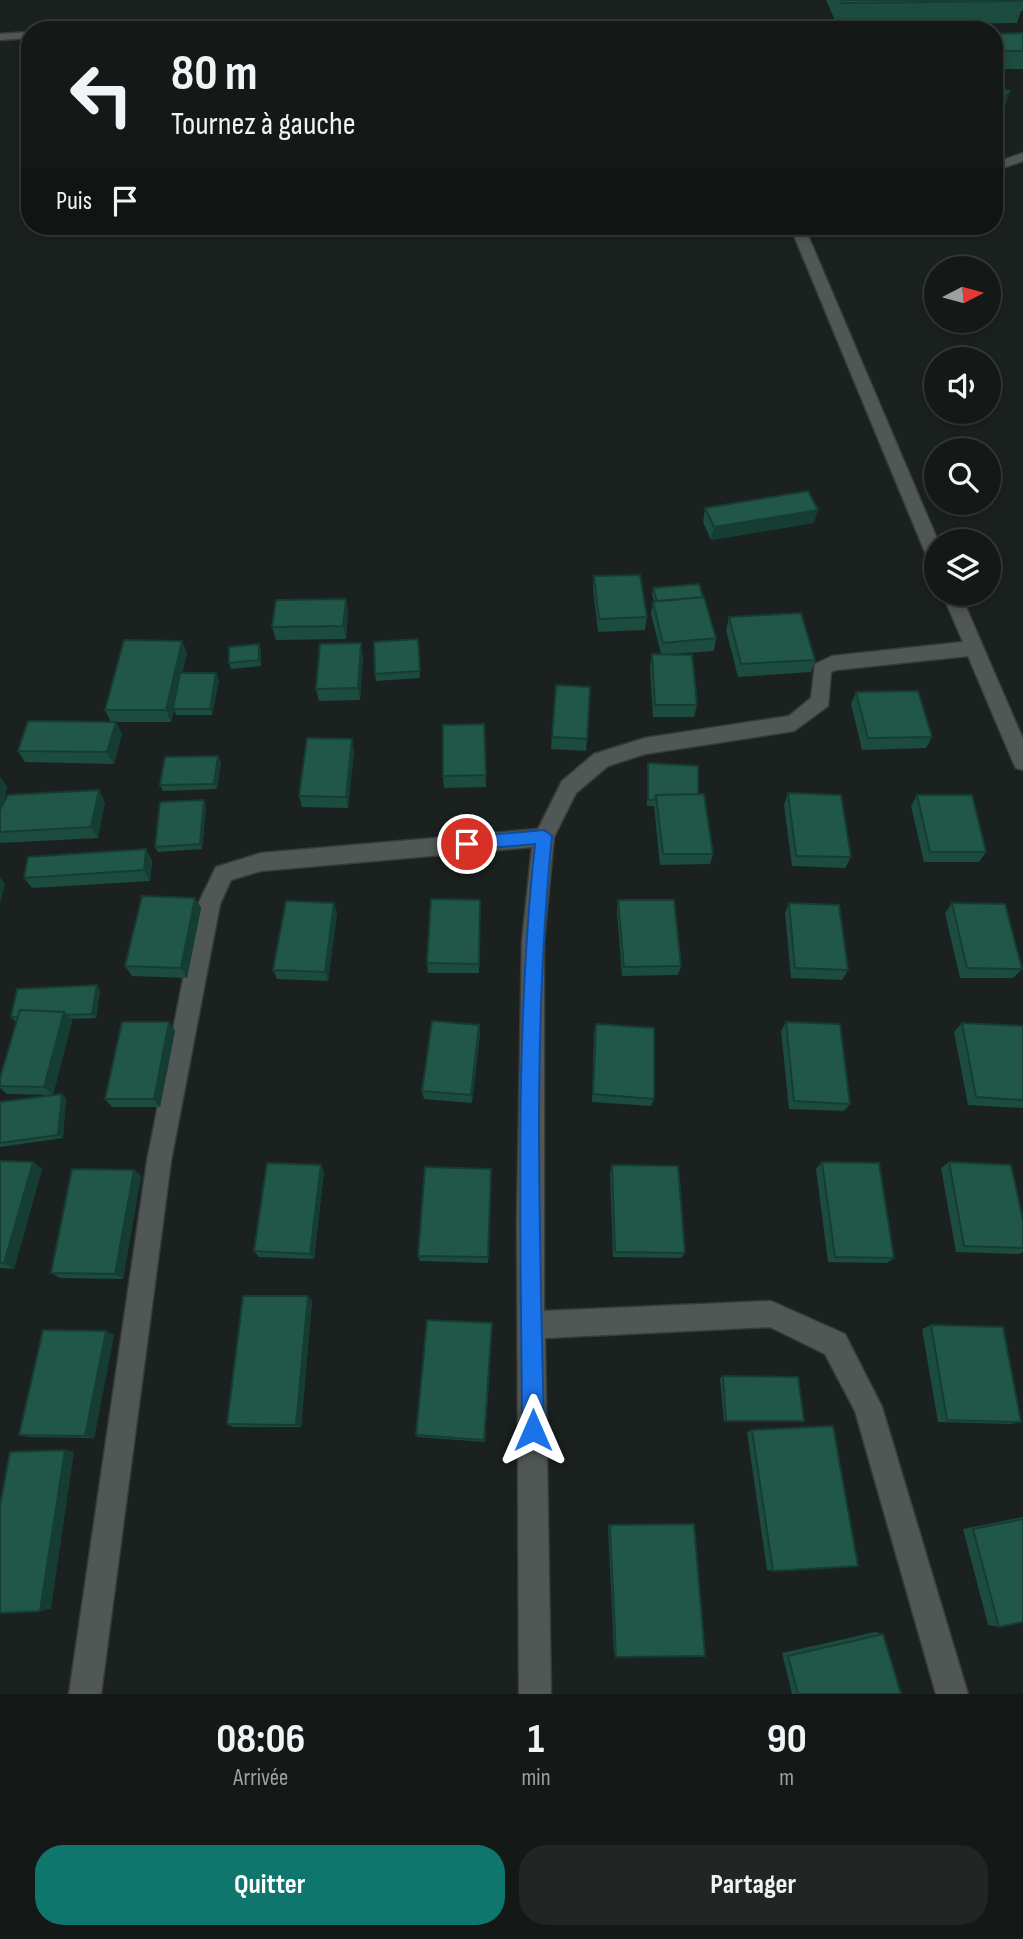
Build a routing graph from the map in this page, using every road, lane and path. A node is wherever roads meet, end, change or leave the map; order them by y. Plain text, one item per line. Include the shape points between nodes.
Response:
1 (21, 36) edge
2 (0, 37) edge
3 (1023, 157) edge
4 (1003, 164) edge
5 (801, 235) edge
6 (924, 529) edge
7 (956, 606) edge
8 (974, 648) junction
9 (1023, 762) edge
10 (544, 836) junction
11 (532, 1325) junction
12 (85, 1694) edge
13 (536, 1694) edge
14 (951, 1694) edge

1 - 2 street
3 - 4 street
5 - 6 street
7 - 8 street
8 - 9 street
8 - 10 street via 831,663 822,669 821,701 794,723 645,746 601,760 569,787
10 - 11 street via 533,941
10 - 12 street via 261,862 224,873 209,904 159,1161
11 - 13 street
11 - 14 street via 771,1314 835,1344 868,1407

